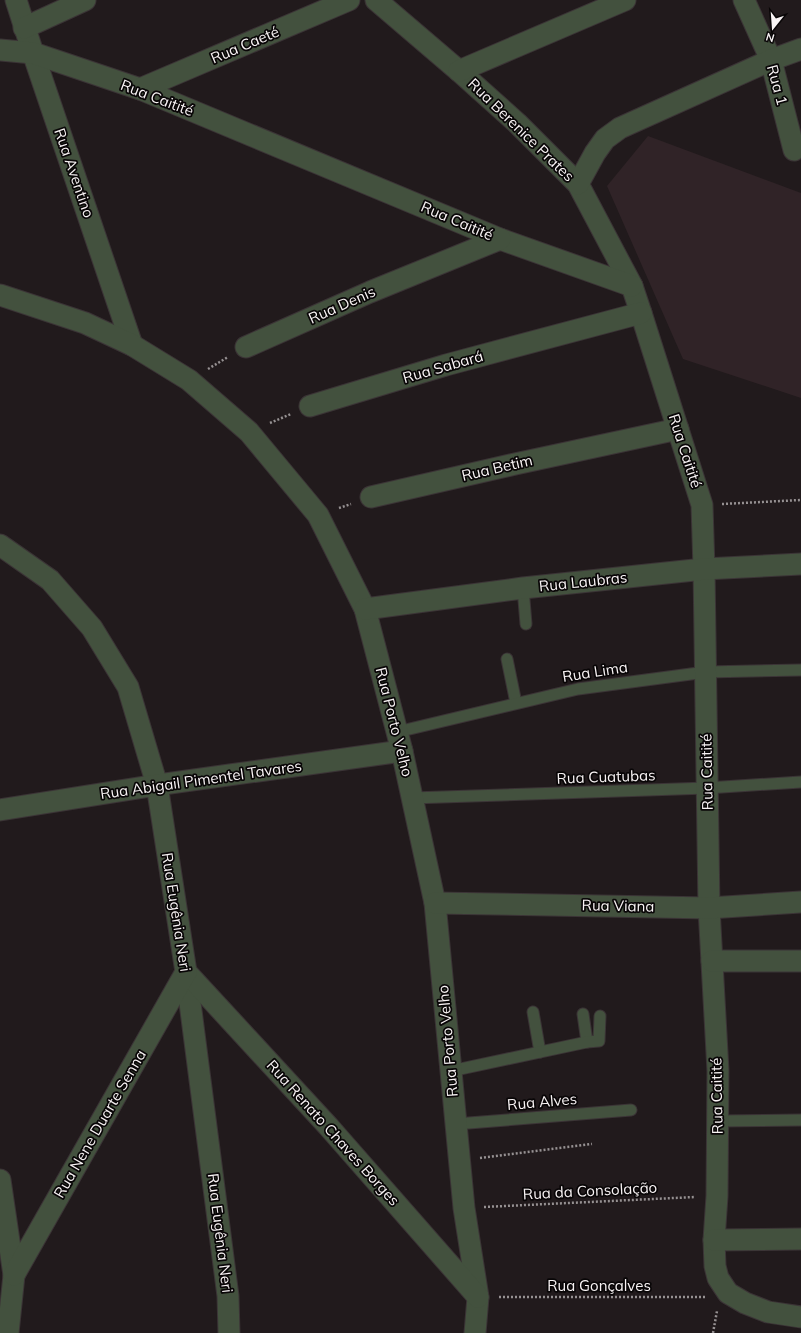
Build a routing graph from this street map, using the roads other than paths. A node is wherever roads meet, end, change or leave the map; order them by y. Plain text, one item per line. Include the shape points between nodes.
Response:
1 (16, 0) edge
2 (85, 0) edge
3 (349, 0) edge
4 (376, 0) edge
5 (625, 0) edge
6 (744, 0) edge
7 (24, 28) junction
8 (801, 49) edge
9 (0, 50) edge
10 (33, 53) junction
11 (771, 60) junction
12 (459, 71) junction
13 (140, 89) junction
14 (794, 150) dead end
15 (578, 184) junction
16 (500, 239) junction
17 (632, 286) junction
18 (0, 295) edge
19 (641, 313) junction
20 (132, 345) junction
21 (246, 347) road end
22 (310, 406) road end
23 (678, 429) junction
24 (371, 497) road end
25 (0, 545) edge
26 (801, 564) edge
27 (704, 569) junction
28 (523, 588) junction
29 (366, 609) junction
30 (526, 624) dead end
31 (507, 660) dead end
32 (801, 670) edge
33 (706, 672) junction
34 (516, 703) junction
35 (400, 742) junction
36 (801, 782) edge
37 (157, 785) junction
38 (707, 788) junction
39 (412, 798) junction
40 (0, 810) edge
41 (801, 902) edge
42 (435, 903) junction
43 (708, 908) junction
44 (712, 961) junction
45 (801, 961) edge
46 (186, 972) junction
47 (533, 1012) dead end
48 (583, 1014) dead end
49 (600, 1016) dead end
50 (587, 1042) junction
51 (540, 1052) junction
52 (451, 1071) junction
53 (631, 1110) dead end
54 (801, 1120) edge
55 (718, 1121) junction
56 (456, 1124) junction
57 (0, 1180) edge
58 (801, 1239) edge
59 (714, 1240) junction
60 (14, 1275) junction
61 (478, 1297) junction
62 (801, 1317) edge
63 (8, 1333) edge
64 (229, 1333) edge
65 (475, 1333) edge

1 - 7 street, Rua Aventino
2 - 7 street
3 - 13 street, Rua Caeté
4 - 12 street, Rua Berenice Prates
5 - 12 street
6 - 11 street, Rua 1
7 - 10 street, Rua Aventino
8 - 11 street
9 - 10 street, Rua Caitité
10 - 13 street, Rua Caitité
10 - 20 street, Rua Aventino
11 - 14 street, Rua 1
11 - 15 street via 620,128 605,139
12 - 15 street, Rua Berenice Prates via 518,124
13 - 16 street, Rua Caitité
15 - 17 street, Rua Berenice Prates
16 - 17 street, Rua Caitité
16 - 21 street, Rua Denis via 370,292
17 - 19 street, Rua Caitité
18 - 20 street, Rua Porto Velho via 84,323
19 - 22 street, Rua Sabará via 446,365
19 - 23 street, Rua Caitité
20 - 29 street, Rua Porto Velho via 189,380 249,432 318,515
23 - 24 street, Rua Betim
23 - 27 street, Rua Caitité via 702,505
25 - 37 street, Rua Eugênia Neri via 50,580 92,628 128,687
26 - 27 street, Rua Laubras
27 - 28 street, Rua Laubras
27 - 33 street, Rua Caitité
28 - 29 street, Rua Laubras
28 - 30 lane
29 - 35 street, Rua Porto Velho
31 - 34 lane
32 - 33 lane, Rua Lima
33 - 34 lane, Rua Lima via 578,689
33 - 38 street, Rua Caitité
34 - 35 lane, Rua Lima
35 - 37 street, Rua Abigail Pimentel Tavares
35 - 39 street, Rua Porto Velho
36 - 38 lane, Rua Cuatubas
37 - 40 street, Rua Abigail Pimentel Tavares
37 - 46 street, Rua Eugênia Neri
38 - 39 lane, Rua Cuatubas
38 - 43 street, Rua Caitité
39 - 42 street, Rua Porto Velho
41 - 43 street, Rua Viana
42 - 43 street, Rua Viana
42 - 52 street, Rua Porto Velho
43 - 44 street, Rua Caitité
44 - 45 street
44 - 55 street, Rua Caitité
46 - 60 street, Rua Nene Duarte Senna
46 - 61 street, Rua Renato Chaves Borges via 328,1126
46 - 64 street, Rua Eugênia Neri via 228,1296
47 - 51 lane
48 - 50 lane
49 - 50 lane via 599,1041
50 - 51 lane
51 - 52 lane
52 - 56 street, Rua Porto Velho
53 - 56 lane, Rua Alves
54 - 55 lane
55 - 59 street, Rua Caitité
56 - 61 street, Rua Porto Velho via 464,1208
57 - 60 street
58 - 59 street
59 - 62 street, Rua Caitité via 719,1298 745,1303 768,1312
60 - 63 street
61 - 65 street, Rua Porto Velho

